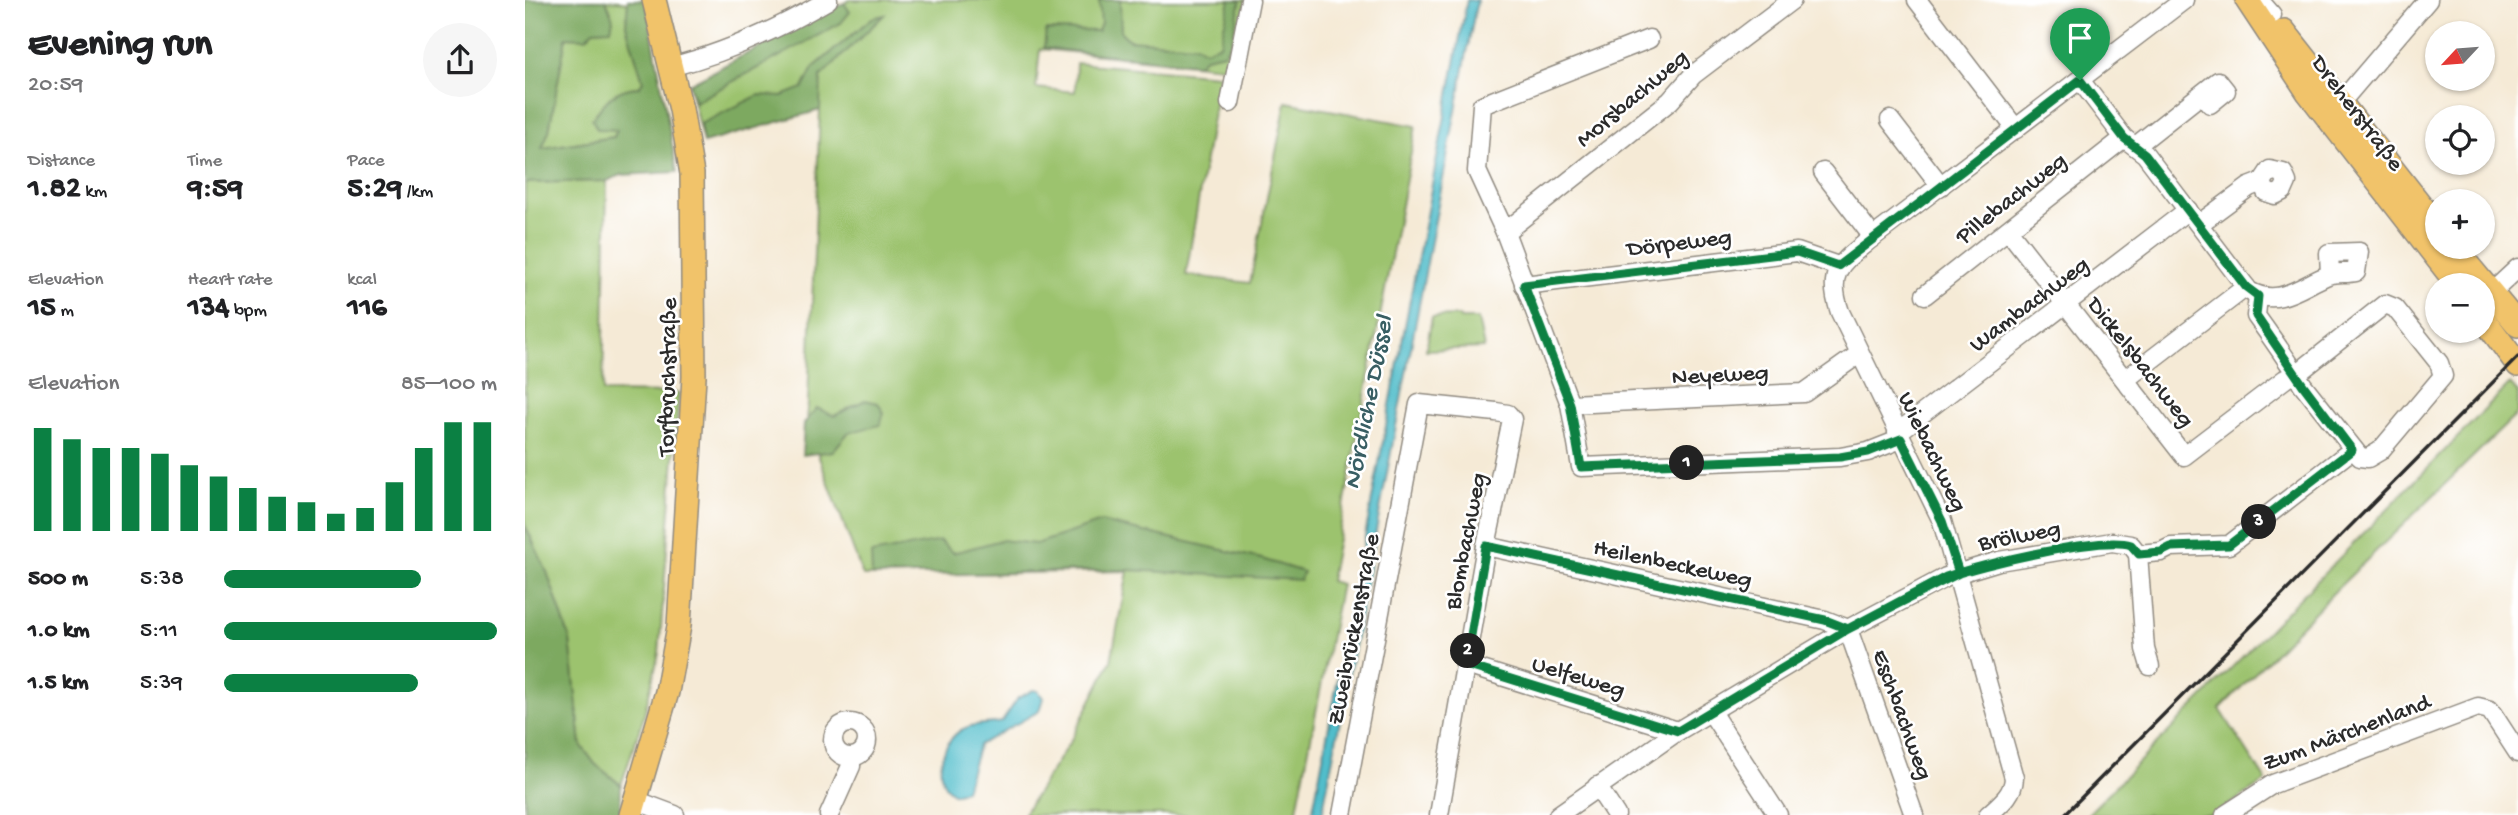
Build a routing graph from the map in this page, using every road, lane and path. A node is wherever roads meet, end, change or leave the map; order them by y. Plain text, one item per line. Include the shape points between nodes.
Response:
1 (654, 0) edge
2 (828, 0) edge
3 (1250, 0) edge
4 (1792, 0) edge
5 (1917, 0) edge
6 (2185, 0) edge
7 (2247, 0) edge
8 (2428, 0) edge
9 (2264, 5) edge
10 (1649, 39) dead end
11 (670, 67) junction
12 (2080, 80) junction
13 (2202, 94) dead end
14 (1230, 103) dead end
15 (2333, 108) junction
16 (1890, 120) dead end
17 (2016, 129) junction
18 (2130, 141) junction
19 (1823, 172) dead end
20 (2262, 182) dead end
21 (1941, 186) junction
22 (2425, 212) edge
23 (2193, 217) junction
24 (2008, 230) junction
25 (1505, 232) junction
26 (1873, 237) junction
27 (1838, 266) junction
28 (2518, 268) edge
29 (2450, 273) edge
30 (2330, 274) dead end
31 (1524, 285) junction
32 (2495, 289) edge
33 (2252, 291) junction
34 (1925, 295) dead end
35 (2495, 303) edge
36 (2066, 304) junction
37 (2518, 325) edge
38 (2495, 332) edge
39 (2510, 350) edge
40 (1859, 354) junction
41 (2518, 365) edge
42 (2296, 374) junction
43 (2126, 379) junction
44 (1570, 404) junction
45 (1496, 412) joint
46 (1899, 436) junction
47 (2352, 450) junction
48 (1486, 546) junction
49 (2139, 554) junction
50 (1959, 573) junction
51 (1848, 629) junction
52 (1466, 665) junction
53 (2150, 666) dead end
54 (1711, 712) junction
55 (1678, 731) junction
56 (2518, 752) edge
57 (851, 758) dead end
58 (1597, 786) junction
59 (633, 807) edge
60 (675, 815) edge
61 (829, 815) edge
62 (1342, 815) edge
63 (1439, 815) edge
64 (1558, 815) edge
65 (1616, 815) edge
66 (1778, 815) edge
67 (1914, 815) edge
68 (1988, 815) edge
69 (2225, 815) edge

1 - 11 main road, Torfbruchstraße
2 - 11 street via 731,46
3 - 14 street
4 - 25 street, Morsbachweg via 1693,75 1670,101
5 - 17 street
6 - 12 street
7 - 15 main road, Dreherstraße
8 - 15 street
9 - 15 main road, Dreherstraße
10 - 25 street via 1485,102 1476,166
11 - 59 main road, Torfbruchstraße via 692,174 693,410 679,626 667,692
12 - 17 street
12 - 18 street
13 - 18 street, Pillebachweg
15 - 22 main road, Dreherstraße
15 - 29 main road, Dreherstraße
16 - 21 street
17 - 21 street
18 - 23 street
18 - 24 street, Pillebachweg
19 - 26 street
20 - 23 street, Wambachweg
21 - 26 street
23 - 33 street
23 - 36 street, Wambachweg
24 - 34 street, Pillebachweg
24 - 36 street, Dickelsbachweg
25 - 31 street
26 - 27 street
27 - 31 street, Dörpeweg via 1797,252
27 - 40 street, Wiebachweg via 1833,292
28 - 32 street
30 - 33 street via 2285,296
31 - 44 street
33 - 42 street via 2256,316
33 - 43 street
35 - 37 main road
36 - 43 street, Dickelsbachweg
36 - 46 street, Wambachweg
38 - 39 main road
39 - 41 main road
40 - 44 street, Neyeweg via 1804,393
40 - 46 street, Wiebachweg
42 - 43 street, Dickelsbachweg via 2185,456
42 - 47 street
42 - 47 street via 2385,304 2395,308 2439,363 2443,376 2380,451 2368,458
44 - 46 street, Wambachweg via 1581,467 1840,457 1868,452
45 - 48 street, Blombachweg via 1510,416 1512,425
45 - 62 street, Zweibrückenstraße via 1419,404
46 - 50 street, Wiebachweg via 1942,521
47 - 49 street via 2229,545 2171,547
48 - 51 street, Heilenbeckeweg via 1825,620
48 - 52 street, Blombachweg
49 - 50 street, Brölweg via 2131,545 2112,542 1999,561
49 - 53 street
50 - 51 street, Brölweg
50 - 68 street, Wiebachweg via 2014,778 2013,788
51 - 54 street, Brölweg
51 - 67 street, Eschbachweg
52 - 55 street, Uelfeweg
52 - 63 street, Blombachweg
54 - 55 street, Brölweg
54 - 66 street
55 - 58 street, Brölweg
56 - 69 street, Zum Märchenland via 2490,710 2478,707 2282,780
57 - 61 street
58 - 64 street, Brölweg
58 - 65 street
59 - 60 street

